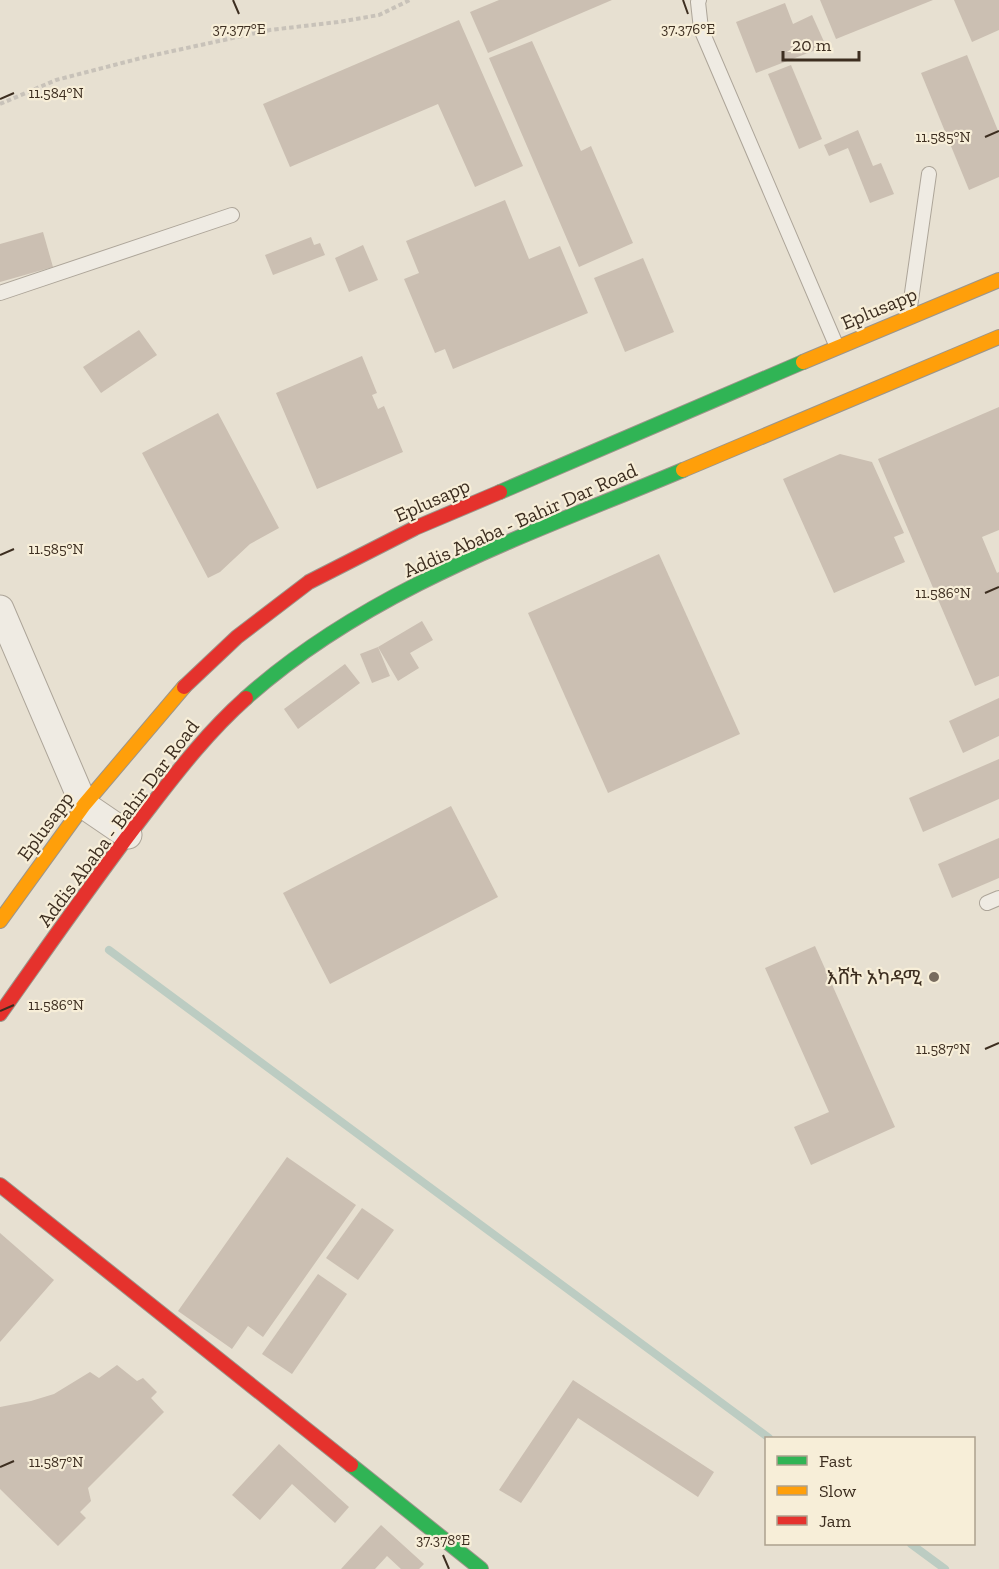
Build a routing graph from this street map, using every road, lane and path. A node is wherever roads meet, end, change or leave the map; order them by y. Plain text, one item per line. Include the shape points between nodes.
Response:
1 (410, 0) edge
2 (699, 0) edge
3 (0, 104) edge
4 (929, 174) dead end
5 (232, 215) dead end
6 (999, 280) edge
7 (0, 293) edge
8 (909, 316) junction
9 (999, 337) edge
10 (837, 347) junction
11 (0, 609) edge
12 (84, 805) junction
13 (128, 835) junction
14 (0, 921) edge
15 (0, 1014) edge
16 (0, 1185) edge
17 (481, 1569) edge

1 - 3 path via 379,15 270,30 145,57 56,80
2 - 10 lane via 701,29
4 - 8 lane
5 - 7 lane
6 - 8 main road, Eplusapp
8 - 10 main road, Eplusapp
9 - 13 main road, Addis Ababa - Bahir Dar Road via 441,572 338,629 273,674 217,724
10 - 12 main road, Eplusapp via 415,528 309,582 237,637 185,686
11 - 12 street
12 - 13 street
12 - 14 main road, Eplusapp
13 - 15 main road, Addis Ababa - Bahir Dar Road
16 - 17 main road

